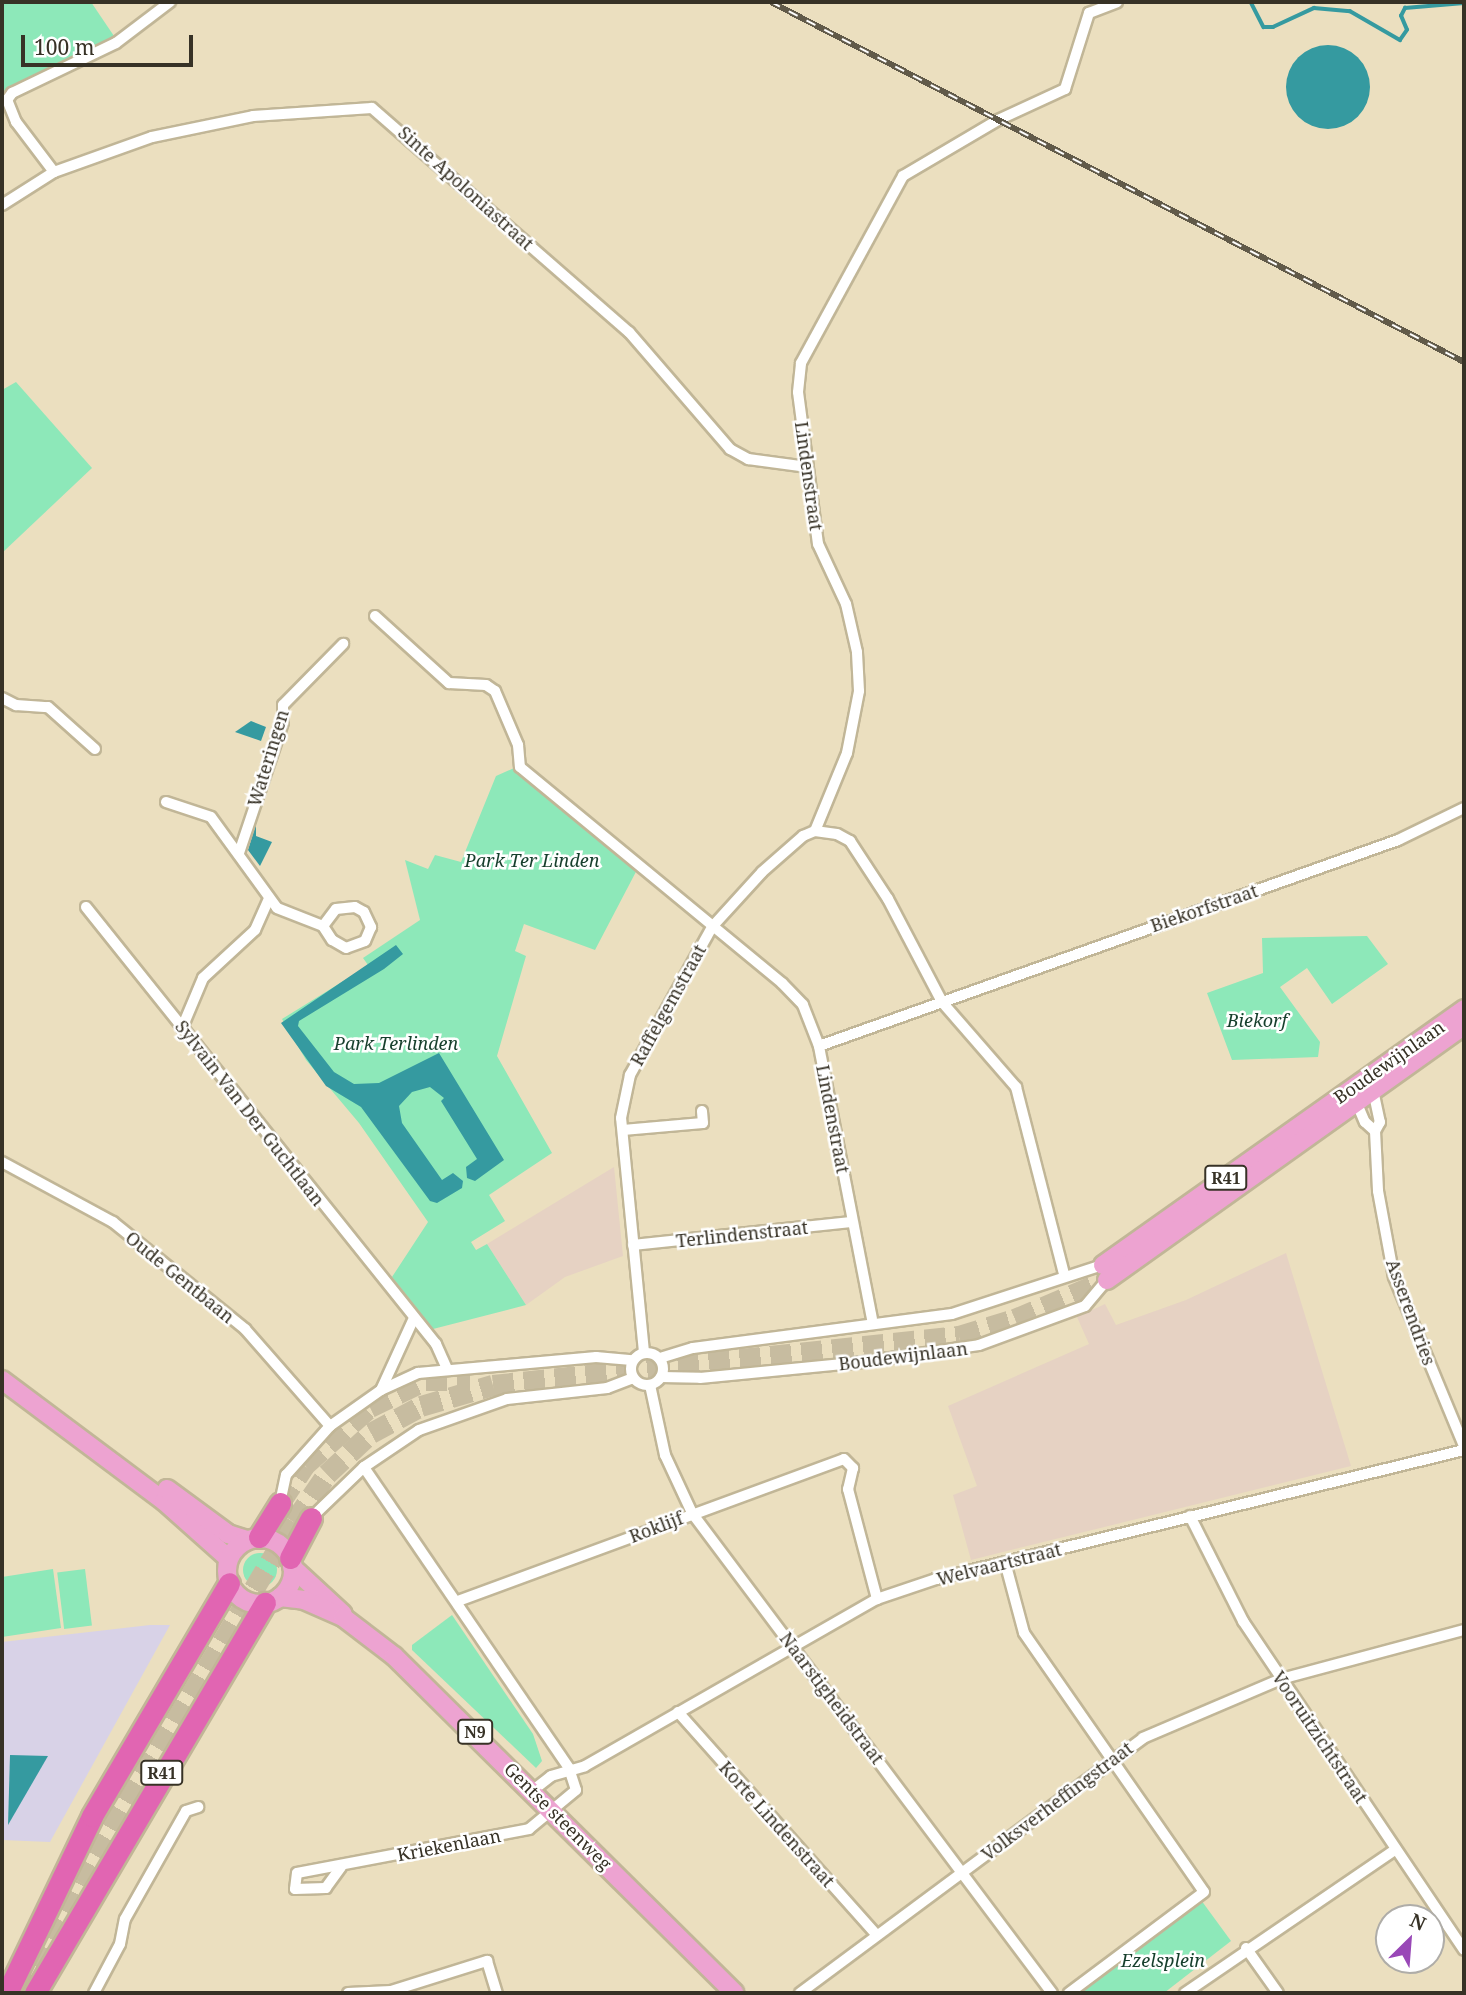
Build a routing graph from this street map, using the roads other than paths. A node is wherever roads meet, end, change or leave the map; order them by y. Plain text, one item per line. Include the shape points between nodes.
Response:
1 (170, 2) edge
2 (1117, 2) edge
3 (54, 172) junction
4 (2, 205) edge
5 (807, 467) junction
6 (375, 616) dead end
7 (343, 644) dead end
8 (2, 698) edge
9 (95, 750) dead end
10 (166, 802) dead end
11 (1464, 807) edge
12 (815, 831) junction
13 (239, 853) junction
14 (269, 898) junction
15 (86, 907) dead end
16 (323, 926) junction
17 (712, 927) junction
18 (942, 1002) junction
19 (1464, 1009) edge
20 (1464, 1025) edge
21 (182, 1028) junction
22 (819, 1046) junction
23 (1373, 1090) junction
24 (1353, 1096) junction
25 (702, 1111) dead end
26 (622, 1130) junction
27 (1375, 1130) junction
28 (2, 1162) edge
29 (851, 1222) junction
30 (634, 1245) junction
31 (1105, 1272) junction
32 (1064, 1274) junction
33 (872, 1319) dead end
34 (413, 1320) junction
35 (644, 1352) junction
36 (660, 1358) junction
37 (632, 1360) junction
38 (447, 1368) junction
39 (661, 1377) junction
40 (633, 1378) junction
41 (2, 1380) edge
42 (650, 1385) junction
43 (381, 1390) junction
44 (330, 1426) junction
45 (84, 1439) junction
46 (1464, 1448) edge
47 (364, 1467) junction
48 (280, 1503) joint
49 (692, 1513) junction
50 (1190, 1516) junction
51 (311, 1518) joint
52 (253, 1539) junction
53 (228, 1558) junction
54 (291, 1562) junction
55 (1005, 1562) junction
56 (229, 1583) junction
57 (273, 1600) junction
58 (877, 1600) junction
59 (458, 1601) junction
60 (343, 1617) junction
61 (1464, 1630) edge
62 (793, 1646) junction
63 (1281, 1679) junction
64 (678, 1713) junction
65 (1112, 1757) junction
66 (569, 1768) junction
67 (532, 1791) junction
68 (198, 1807) dead end
69 (552, 1812) junction
70 (1395, 1850) junction
71 (341, 1867) dead end
72 (961, 1872) junction
73 (877, 1935) junction
74 (1246, 1948) junction
75 (1464, 1950) edge
76 (7, 1993) edge
77 (35, 1993) edge
78 (94, 1993) edge
79 (348, 1993) edge
80 (497, 1993) edge
81 (735, 1993) edge
82 (800, 1993) edge
83 (1052, 1993) edge
84 (1069, 1993) edge
85 (1185, 1993) edge
86 (1278, 1993) edge

1 - 3 street via 116,43 12,93 7,100 16,122
2 - 5 street, Lindenstraat via 1089,13 1065,89 930,156 895,186 801,363 798,392
3 - 4 street, Sinte Apoloniastraat
3 - 5 street, Sinte Apoloniastraat via 113,148 219,121 372,108 629,332 730,449 748,459
5 - 12 street, Lindenstraat via 818,544 848,616 859,691 847,753
6 - 17 street via 449,683 486,685 495,691 518,745 520,765
7 - 13 street, Wateringen via 282,705 283,722
8 - 9 street via 16,705 48,707
10 - 13 street via 211,817
11 - 18 street, Biekorfstraat via 1398,840
12 - 17 street, Raffelgemstraat via 762,872
12 - 18 street via 850,841 888,899
13 - 14 street
14 - 16 street via 277,908
14 - 21 street via 255,930 204,978
15 - 21 street, Sylvain Van Der Guchtlaan
16 - 16 street via 344,906 364,912 371,926 365,942 346,948 332,940
17 - 22 street via 803,1005
17 - 26 street, Raffelgemstraat via 637,1057 627,1086
18 - 22 street, Lindenstraat
18 - 32 street via 1016,1087
19 - 24 main road, Boudewijnlaan / R41
20 - 23 main road, Boudewijnlaan / R41
21 - 34 street, Sylvain Van Der Guchtlaan
22 - 29 street, Lindenstraat
23 - 24 main road, Boudewijnlaan / R41
23 - 27 street, Asserendries via 1380,1122
24 - 27 street, Asserendries via 1365,1122
24 - 31 main road, Boudewijnlaan / R41
25 - 26 street via 703,1122
26 - 30 street, Raffelgemstraat
27 - 46 street, Asserendries via 1378,1191 1394,1277
28 - 44 street, Oude Gentbaan via 113,1222 245,1329
29 - 30 street, Terlindenstraat
29 - 33 street, Lindenstraat
30 - 35 street, Raffelgemstraat
31 - 32 street, Boudewijnlaan / R41
31 - 39 street, Boudewijnlaan / R41 via 1085,1306 979,1345 863,1362 700,1378
32 - 36 street, Boudewijnlaan / R41 via 952,1314 693,1348
34 - 38 street, Sylvain Van Der Guchtlaan via 436,1344
34 - 43 street
35 - 36 street
35 - 37 street
36 - 39 street
37 - 38 street via 596,1357
37 - 40 street
38 - 43 street via 418,1373
39 - 42 street
40 - 42 street
40 - 47 street, R41 via 607,1388 491,1403 419,1430
41 - 45 main road, N9
42 - 49 street, Naarstigheidstraat via 664,1455
43 - 44 street
44 - 48 street via 286,1475
45 - 52 main road, N9 via 106,1446 228,1534
45 - 53 main road, N9
46 - 50 street, Welvaartstraat
47 - 51 street, R41
47 - 59 street
48 - 52 highway
49 - 58 street, Roklijf via 838,1460 853,1468 848,1489
49 - 59 street, Roklijf
49 - 62 street, Naarstigheidstraat
50 - 55 street, Welvaartstraat
50 - 63 street, Vooruitzichtstraat via 1244,1621
51 - 54 highway, R41
52 - 53 main road
52 - 54 main road, N9 via 277,1543
53 - 56 main road
54 - 57 main road, R41 via 291,1580
54 - 60 main road, Gentse steenweg / N9 via 342,1610
55 - 58 street, Welvaartstraat
55 - 65 street via 1024,1633
56 - 57 main road, N9 via 247,1601
56 - 76 highway, R41 via 92,1816
57 - 60 main road, Gentse steenweg / N9 via 304,1600
57 - 77 highway, R41
58 - 62 street, Welvaartstraat
59 - 66 street
60 - 67 main road, Gentse steenweg / N9 via 430,1688
61 - 63 street, Volksverheffingstraat
62 - 64 street, Welvaartstraat
62 - 72 street, Naarstigheidstraat
63 - 65 street, Volksverheffingstraat via 1143,1738
63 - 70 street, Vooruitzichtstraat
64 - 66 street, Welvaartstraat via 585,1766
64 - 73 street, Korte Lindenstraat
65 - 72 street, Volksverheffingstraat
65 - 84 street via 1205,1892
66 - 67 street, Welvaartstraat
66 - 69 street via 576,1790
67 - 69 main road, Gentse steenweg / N9
68 - 78 street via 186,1811 125,1919 120,1944
69 - 71 street, Kriekenlaan via 529,1829
69 - 81 main road, Gentse steenweg / N9
70 - 74 street
70 - 75 street, Vooruitzichtstraat
72 - 73 street, Volksverheffingstraat
72 - 83 street, Naarstigheidstraat
73 - 82 street, Volksverheffingstraat
74 - 85 street
74 - 86 street
79 - 80 street via 391,1991 487,1961

